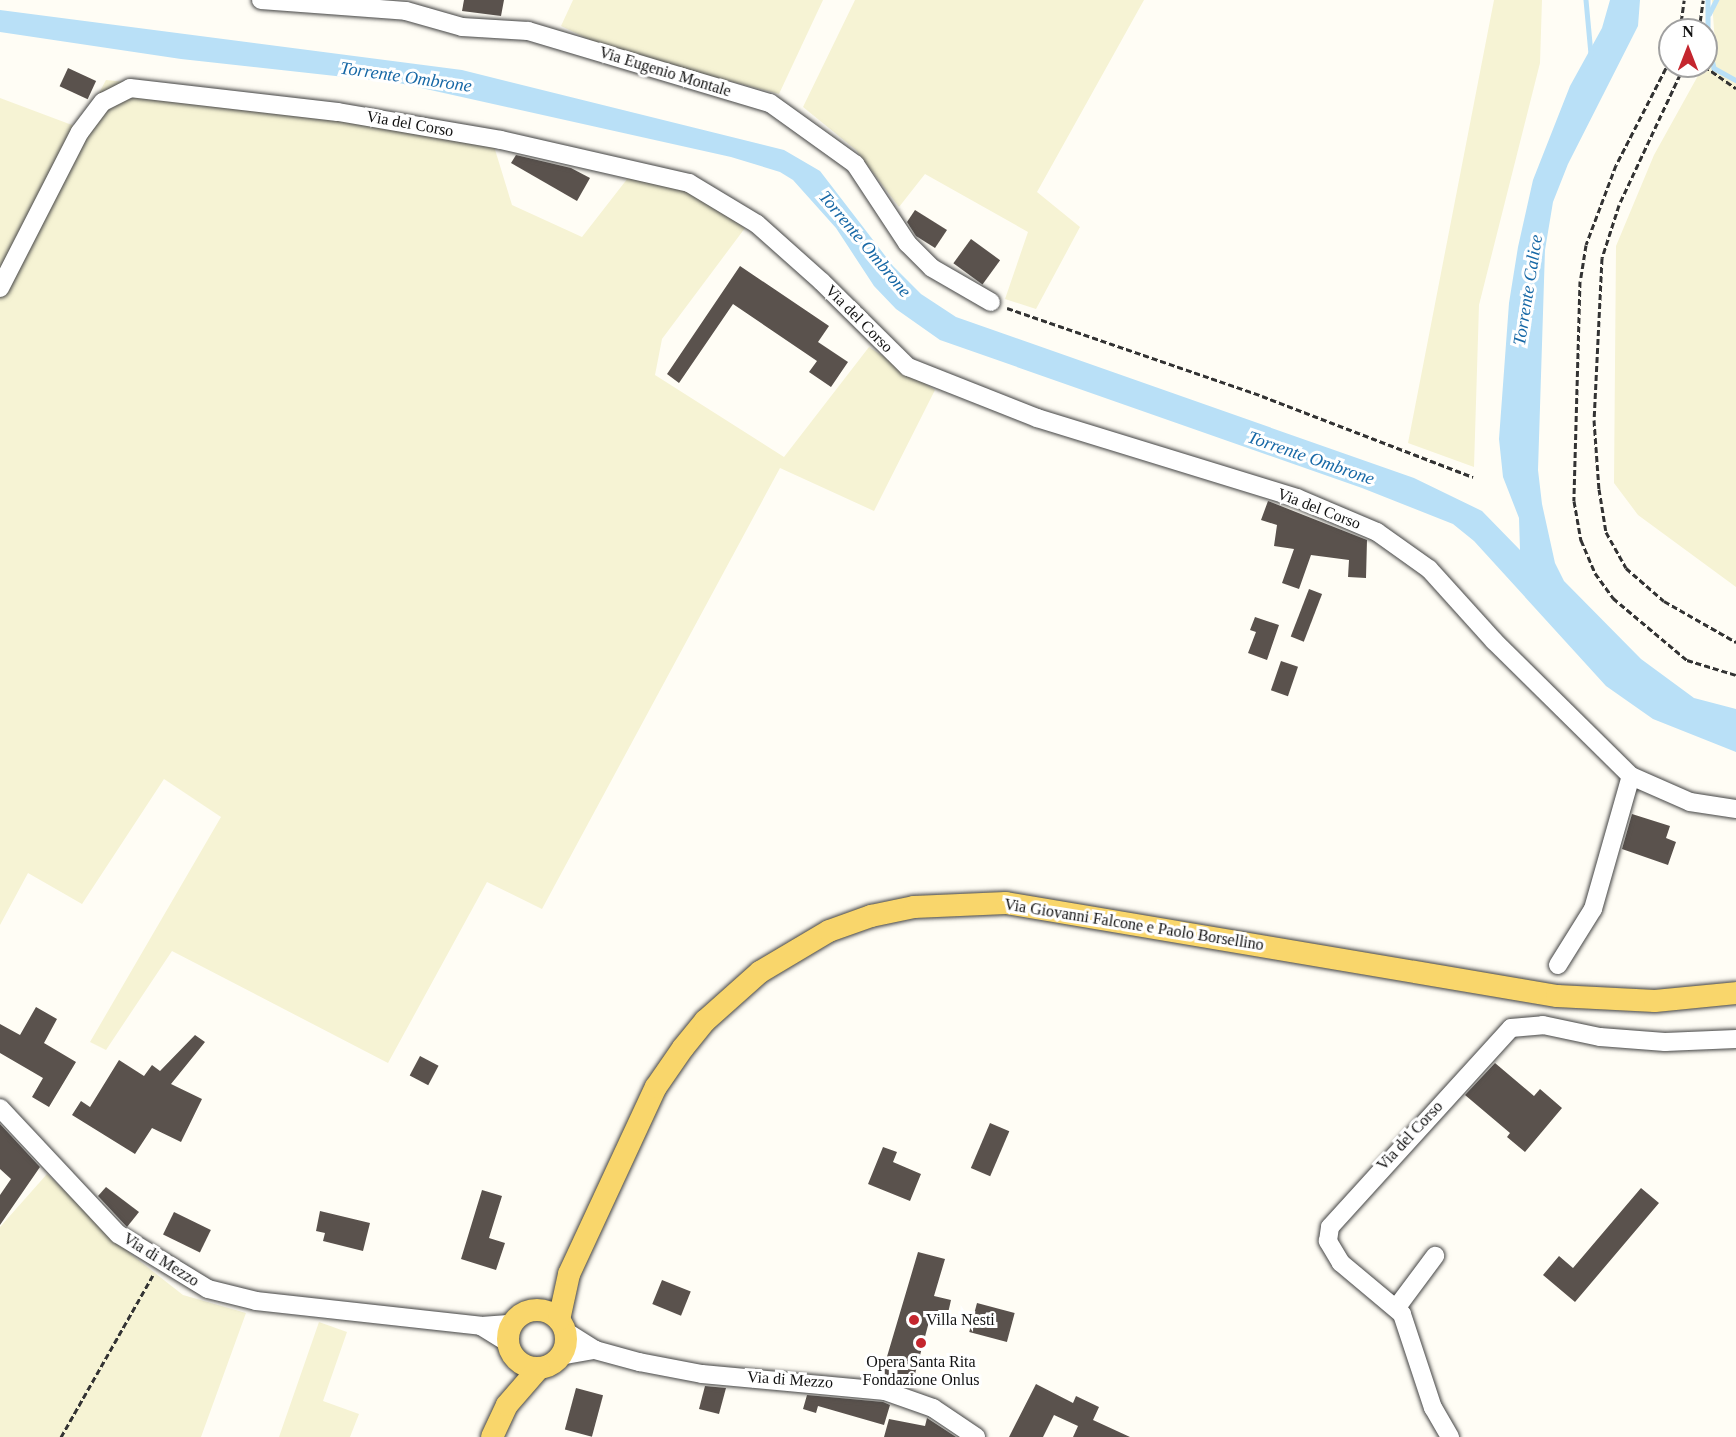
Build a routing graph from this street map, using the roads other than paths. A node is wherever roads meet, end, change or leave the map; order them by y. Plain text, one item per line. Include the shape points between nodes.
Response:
1 (261, 0) edge
2 (0, 288) edge
3 (991, 302) road end
4 (1631, 776) junction
5 (1736, 809) edge
6 (1558, 965) dead end
7 (1736, 993) edge
8 (1736, 1040) edge
9 (0, 1107) edge
10 (1435, 1256) dead end
11 (569, 1274) junction
12 (1397, 1307) junction
13 (535, 1310) junction
14 (562, 1326) junction
15 (512, 1341) junction
16 (595, 1350) junction
17 (560, 1356) junction
18 (539, 1368) junction
19 (507, 1405) junction
20 (492, 1437) edge
21 (976, 1437) edge
22 (1450, 1437) edge

1 - 3 street, Via Eugenio Montale via 406,11 462,27 528,31 770,103 855,164 907,243 932,268
2 - 4 street, Via del Corso via 80,132 103,102 130,88 338,112 489,138 689,183 757,224 908,367 1037,418 1297,498 1345,516 1409,552
4 - 5 street, Via del Corso via 1690,802
4 - 6 street via 1593,909
7 - 11 main road, Via Giovanni Falcone e Paolo Borsellino via 1654,1001 1557,996 1006,903 914,907 871,916 791,950 705,1021 656,1087
8 - 12 street, Via del Corso via 1626,1040 1532,1025 1518,1025 1506,1032 1354,1197 1328,1234 1332,1252 1341,1263
9 - 15 street, Via di Mezzo via 118,1234 159,1263 208,1289 239,1298 482,1326
10 - 12 street
11 - 13 main road, Via Giovanni Falcone e Paolo Borsellino
11 - 14 main road, Via Giovanni Falcone e Paolo Borsellino
12 - 22 street, Via del Corso via 1407,1323 1438,1422
13 - 14 main road
13 - 15 main road via 526,1312
14 - 16 street
14 - 17 main road
15 - 18 main road via 526,1365
15 - 19 main road
16 - 17 street
16 - 21 street, Via di Mezzo via 702,1374 885,1391 933,1408
17 - 18 main road
18 - 19 main road
19 - 20 main road

